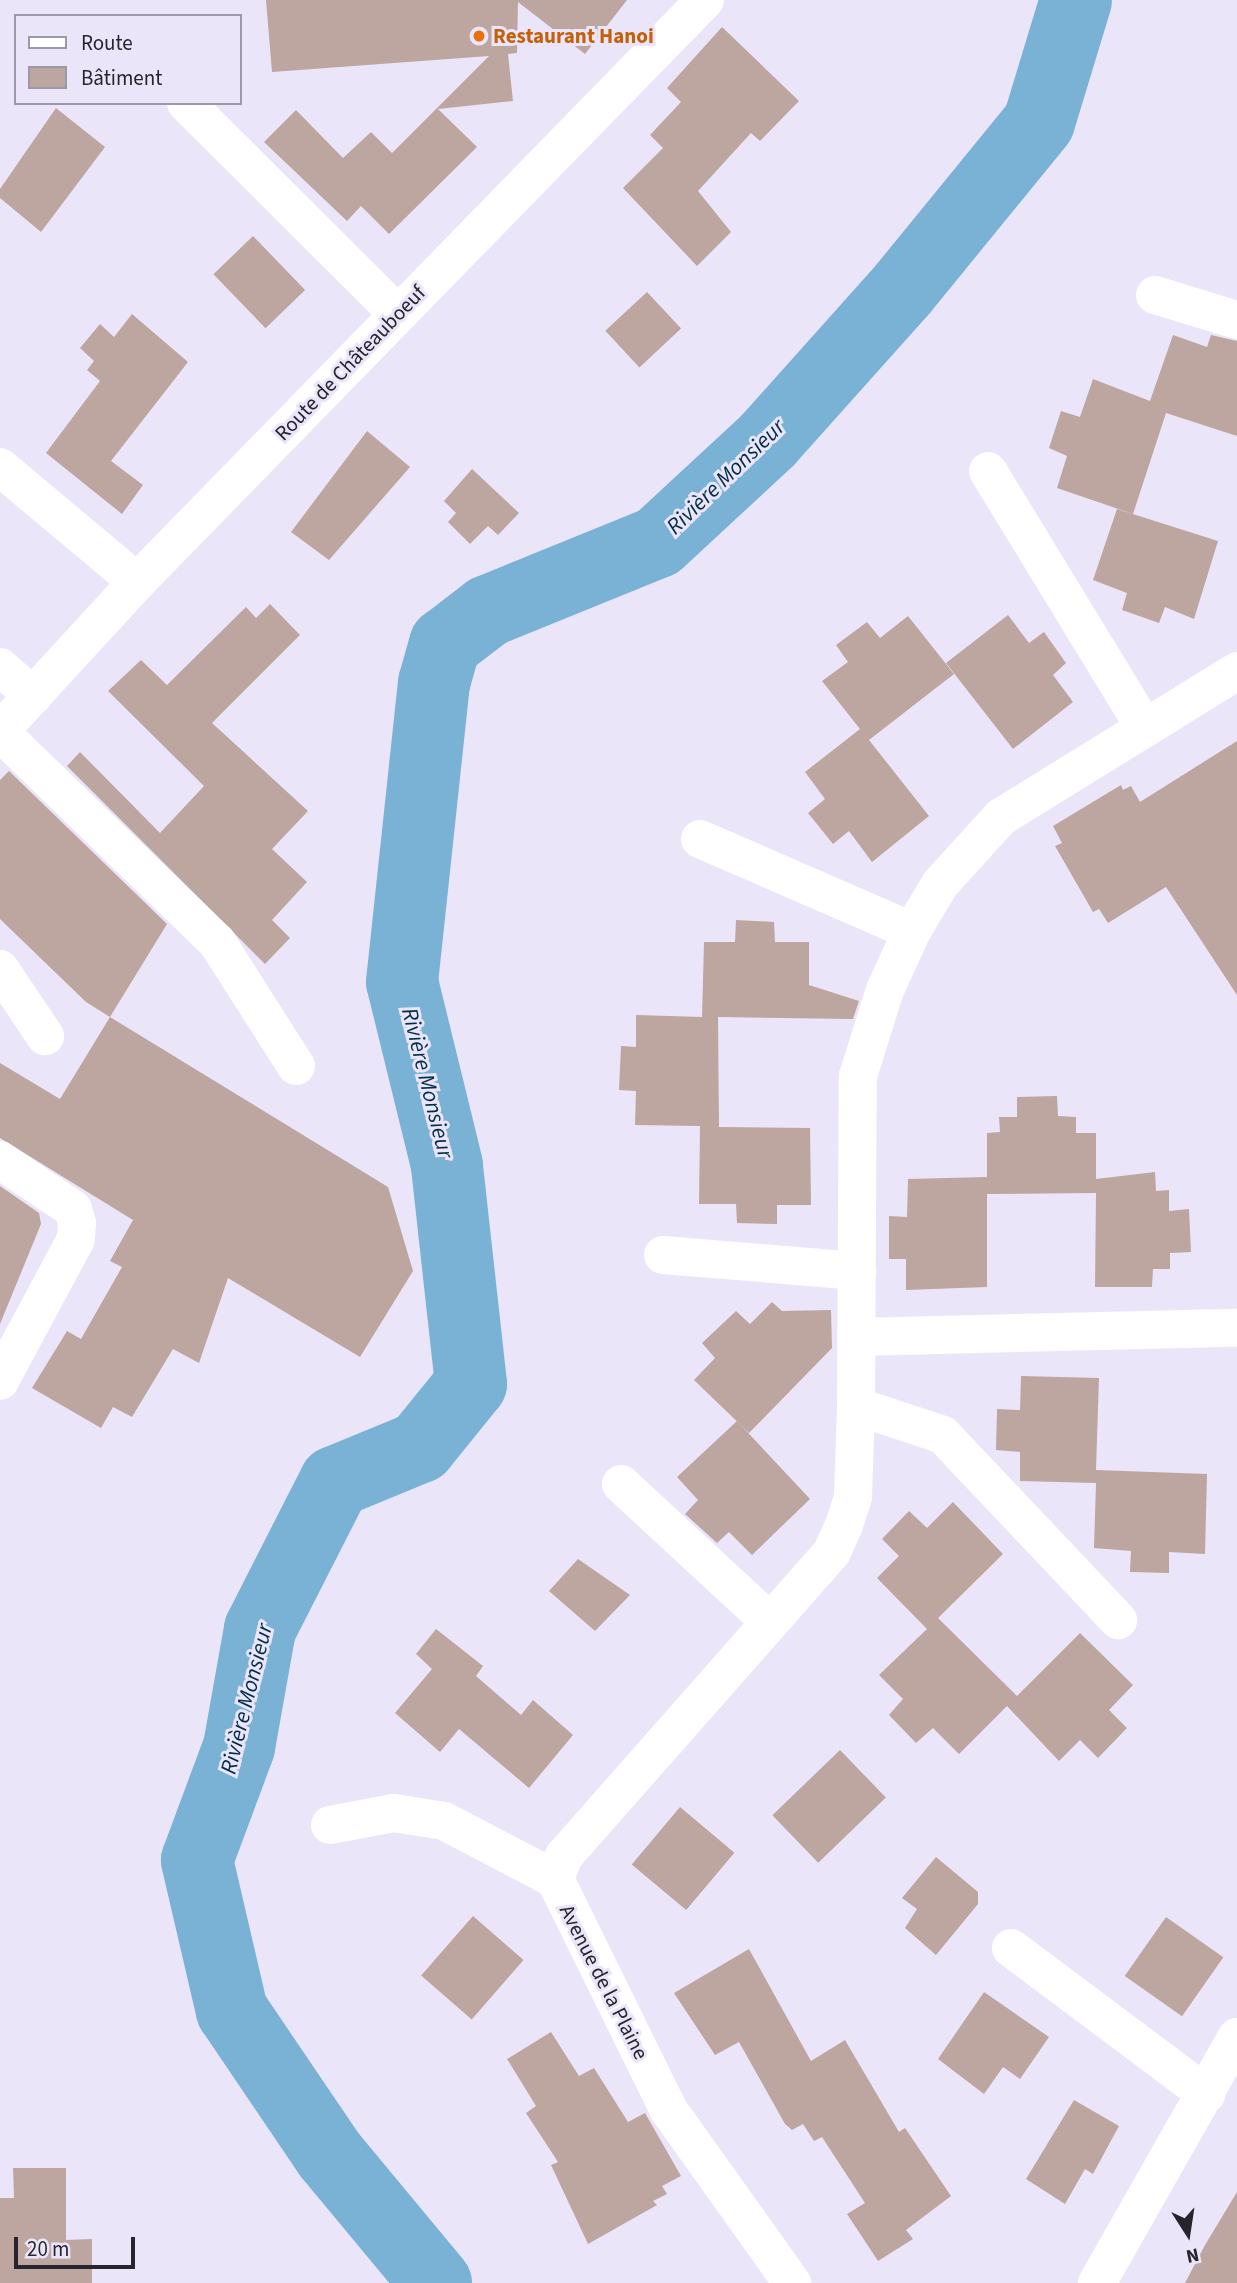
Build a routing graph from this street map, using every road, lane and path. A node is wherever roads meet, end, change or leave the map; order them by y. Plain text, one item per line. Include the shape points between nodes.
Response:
1 (705, 0) edge
2 (188, 105) edge
3 (1156, 295) dead end
4 (397, 313) junction
5 (1237, 320) edge
6 (0, 467) edge
7 (988, 471) dead end
8 (137, 582) junction
9 (0, 667) edge
10 (1237, 671) edge
11 (33, 696) junction
12 (1145, 728) junction
13 (0, 732) edge
14 (700, 839) dead end
15 (912, 931) junction
16 (0, 969) edge
17 (45, 1036) dead end
18 (296, 1066) dead end
19 (0, 1160) edge
20 (663, 1255) dead end
21 (857, 1271) junction
22 (1237, 1328) edge
23 (857, 1338) junction
24 (0, 1381) edge
25 (856, 1406) junction
26 (621, 1484) dead end
27 (1118, 1620) dead end
28 (770, 1622) junction
29 (330, 1825) dead end
30 (555, 1879) junction
31 (1011, 1948) dead end
32 (1237, 2037) edge
33 (1206, 2094) junction
34 (792, 2283) edge
35 (1097, 2283) edge

1 - 4 street, Route de Châteauboeuf
2 - 4 street
3 - 5 street
4 - 8 street, Route de Châteauboeuf
6 - 8 street
7 - 12 street
8 - 11 street, Route de Châteauboeuf
9 - 11 street
10 - 12 street
11 - 13 street, Route de Châteauboeuf
12 - 15 street via 1001,817 940,884
13 - 18 street via 217,942
14 - 15 street
15 - 21 street via 885,990 859,1076
16 - 17 street
19 - 24 street via 73,1209 77,1223 76,1239
20 - 21 street
21 - 23 street
22 - 23 street
23 - 25 street
25 - 27 street via 943,1435
25 - 28 street via 853,1497 844,1525 832,1552
26 - 28 street
28 - 30 street via 564,1856
29 - 30 street, Avenue de la Plaine via 394,1813 444,1821
30 - 34 street, Avenue de la Plaine via 668,2109
31 - 33 street
32 - 33 street
33 - 35 street

